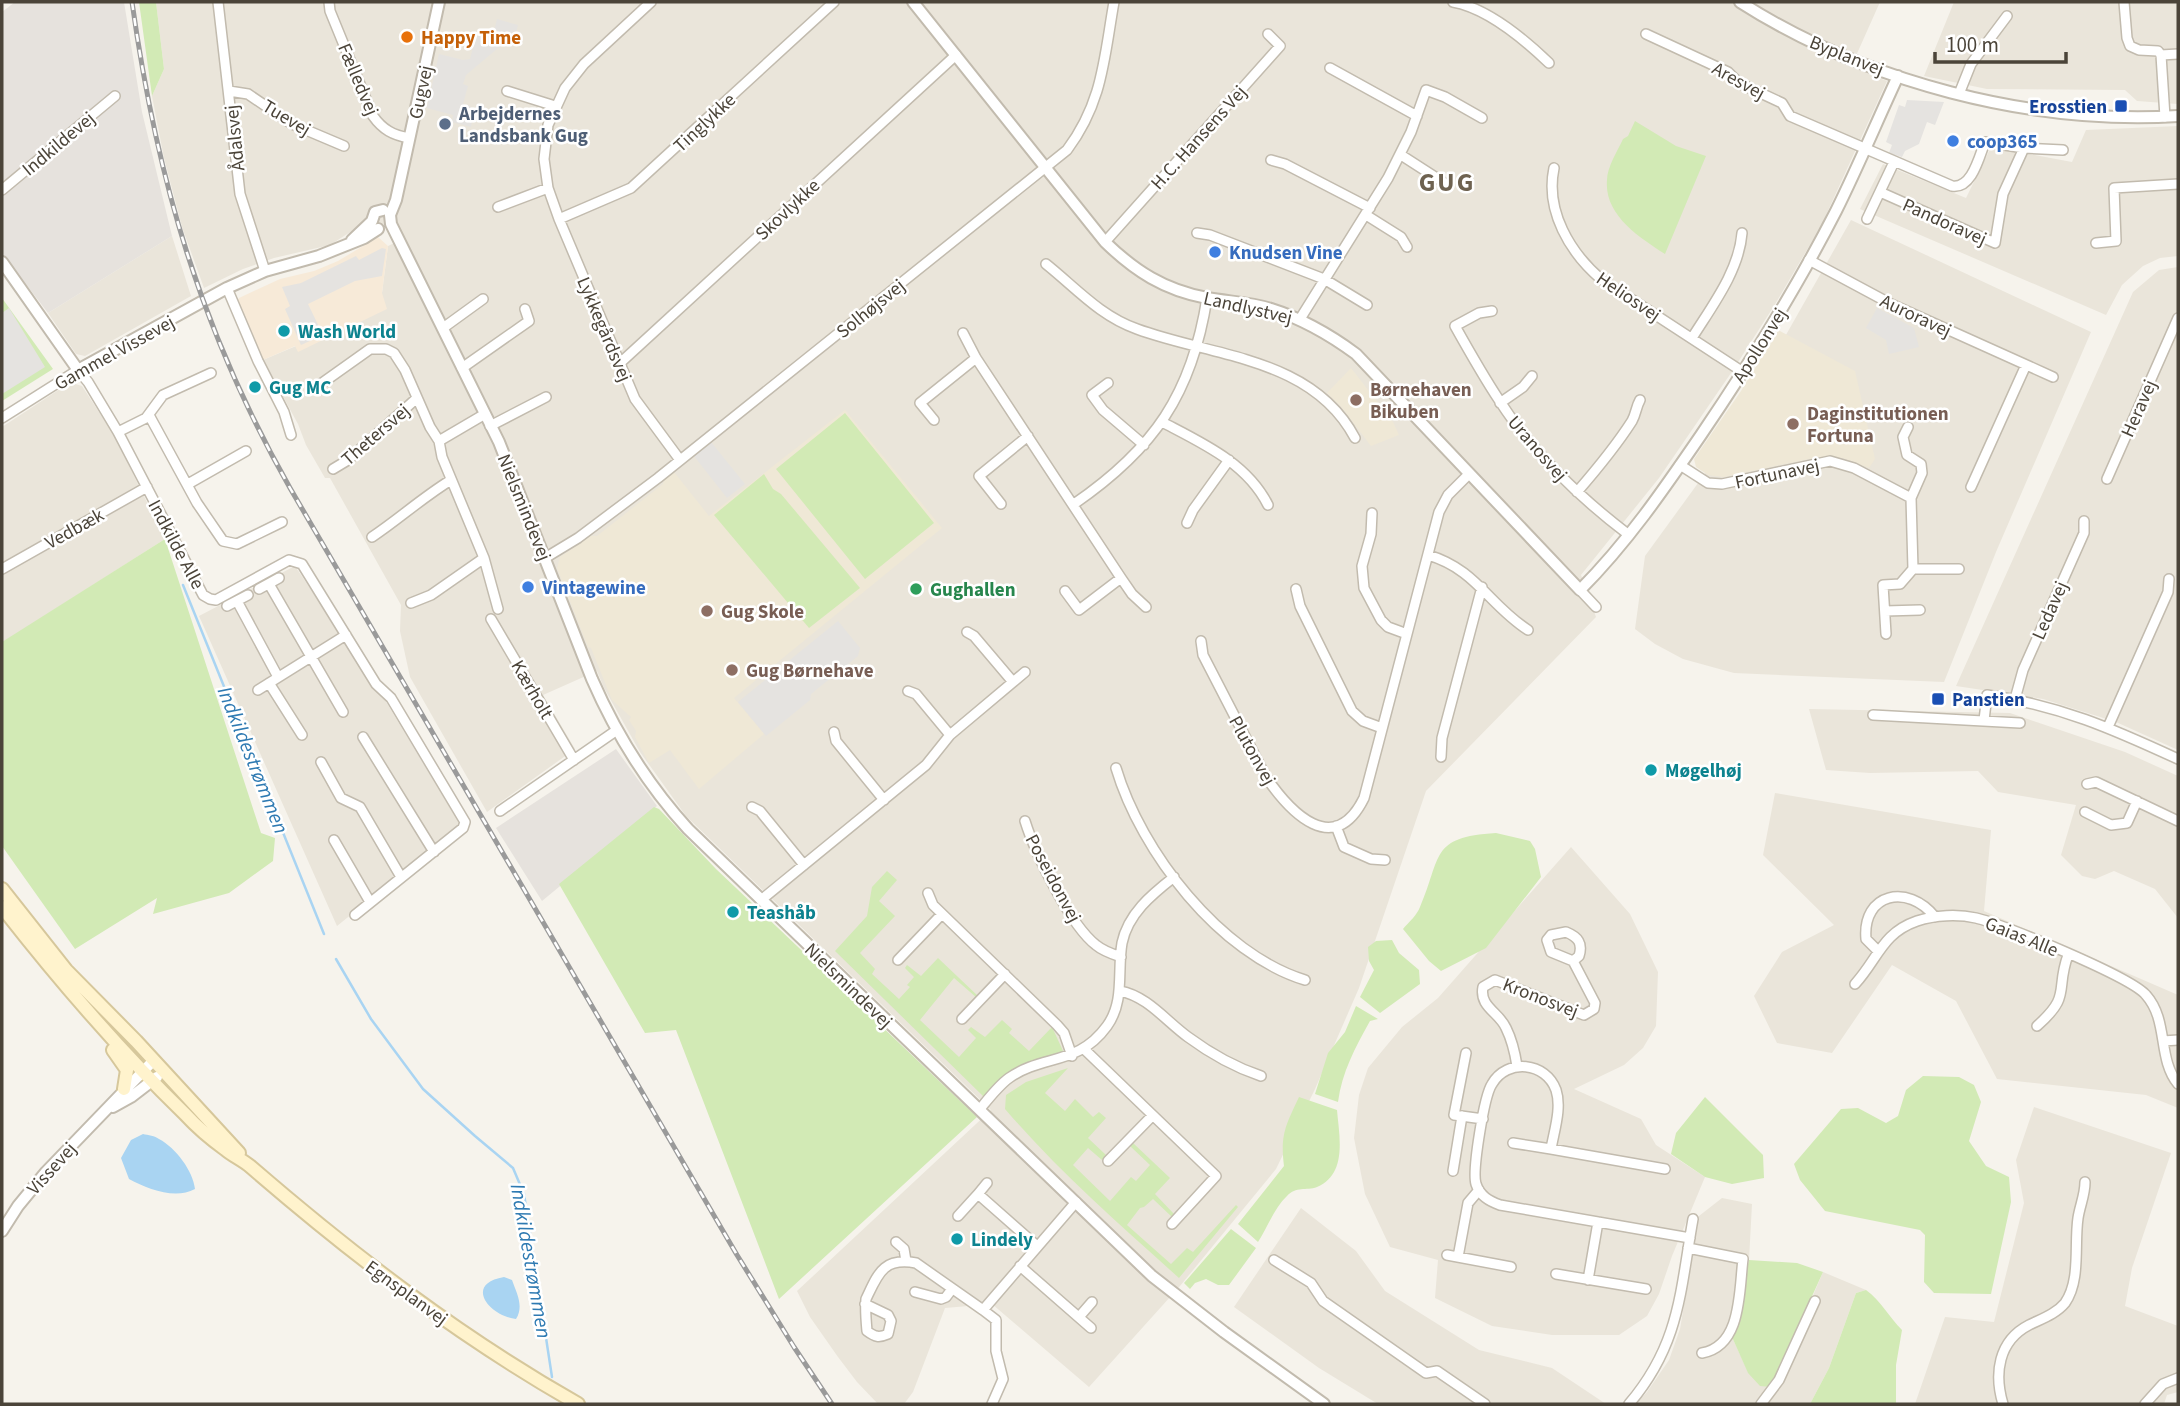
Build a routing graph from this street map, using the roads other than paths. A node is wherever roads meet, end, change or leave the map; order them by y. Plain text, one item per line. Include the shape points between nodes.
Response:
1 (218, 2) edge
2 (329, 2) edge
3 (439, 2) edge
4 (651, 2) edge
5 (834, 2) edge
6 (913, 2) edge
7 (1114, 2) edge
8 (1453, 2) edge
9 (1741, 2) edge
10 (2124, 2) edge
11 (1753, 5) edge
12 (2007, 16) dead end
13 (1268, 34) dead end
14 (1646, 34) dead end
15 (2178, 54) edge
16 (956, 55) junction
17 (2161, 55) junction
18 (1549, 63) dead end
19 (1330, 68) dead end
20 (1898, 76) junction
21 (229, 91) junction
22 (506, 91) dead end
23 (1959, 94) junction
24 (115, 96) dead end
25 (555, 106) junction
26 (1417, 116) junction
27 (2178, 116) edge
28 (2165, 117) junction
29 (1482, 118) dead end
30 (410, 138) junction
31 (344, 146) dead end
32 (2024, 148) junction
33 (1865, 149) junction
34 (2063, 150) dead end
35 (1401, 155) junction
36 (1271, 160) dead end
37 (1894, 162) junction
38 (1045, 168) junction
39 (1554, 168) dead end
40 (1446, 184) dead end
41 (2178, 184) edge
42 (548, 188) junction
43 (2, 190) edge
44 (1880, 192) junction
45 (498, 207) dead end
46 (1368, 212) junction
47 (559, 219) junction
48 (1867, 219) dead end
49 (383, 221) junction
50 (1197, 233) dead end
51 (1742, 233) dead end
52 (1104, 242) junction
53 (2096, 243) dead end
54 (1407, 247) dead end
55 (1810, 260) junction
56 (2, 262) edge
57 (1046, 264) dead end
58 (265, 271) junction
59 (1324, 279) junction
60 (227, 288) junction
61 (1207, 298) junction
62 (483, 299) dead end
63 (1367, 305) dead end
64 (525, 309) dead end
65 (1492, 311) dead end
66 (2178, 318) edge
67 (1300, 319) junction
68 (443, 328) junction
69 (962, 333) dead end
70 (1692, 338) junction
71 (2174, 338) edge
72 (1198, 346) junction
73 (976, 358) junction
74 (619, 364) junction
75 (2025, 365) junction
76 (462, 368) junction
77 (78, 370) junction
78 (1743, 372) junction
79 (211, 373) dead end
80 (1532, 376) dead end
81 (2053, 377) dead end
82 (1108, 383) dead end
83 (318, 386) dead end
84 (546, 397) dead end
85 (417, 398) junction
86 (1640, 400) dead end
87 (1500, 403) junction
88 (485, 414) junction
89 (149, 415) junction
90 (2, 418) edge
91 (933, 420) dead end
92 (1161, 422) junction
93 (491, 426) junction
94 (1908, 427) dead end
95 (118, 432) junction
96 (291, 435) dead end
97 (1028, 436) junction
98 (1354, 438) dead end
99 (439, 441) junction
100 (1144, 445) junction
101 (246, 451) dead end
102 (680, 460) junction
103 (1228, 460) junction
104 (1681, 465) junction
105 (333, 469) dead end
106 (1469, 474) junction
107 (2107, 479) dead end
108 (451, 480) junction
109 (188, 484) junction
110 (147, 487) junction
111 (1971, 487) dead end
112 (1577, 492) junction
113 (1911, 498) junction
114 (1001, 504) dead end
115 (1074, 504) junction
116 (1268, 505) dead end
117 (1372, 513) dead end
118 (2084, 521) dead end
119 (282, 522) dead end
120 (1187, 523) dead end
121 (1629, 535) junction
122 (372, 537) dead end
123 (1428, 555) junction
124 (484, 558) junction
125 (545, 558) junction
126 (2, 569) edge
127 (1913, 569) junction
128 (1959, 569) dead end
129 (279, 578) dead end
130 (1121, 578) junction
131 (2169, 579) dead end
132 (270, 584) junction
133 (1482, 587) junction
134 (259, 589) dead end
135 (1296, 589) dead end
136 (1580, 590) junction
137 (1065, 591) dead end
138 (248, 595) dead end
139 (237, 601) junction
140 (411, 603) dead end
141 (227, 606) dead end
142 (1146, 607) dead end
143 (1596, 607) dead end
144 (498, 609) dead end
145 (1920, 610) dead end
146 (1885, 611) junction
147 (491, 619) dead end
148 (1528, 630) dead end
149 (967, 632) dead end
150 (1407, 634) junction
151 (1886, 634) dead end
152 (346, 635) junction
153 (1200, 641) dead end
154 (310, 657) junction
155 (1026, 672) dead end
156 (273, 680) junction
157 (1013, 682) junction
158 (258, 690) dead end
159 (908, 691) dead end
160 (2015, 699) junction
161 (343, 712) dead end
162 (1873, 715) dead end
163 (1983, 720) junction
164 (2021, 723) dead end
165 (2108, 727) junction
166 (1382, 728) junction
167 (617, 730) junction
168 (834, 732) dead end
169 (302, 735) dead end
170 (950, 735) junction
171 (363, 737) dead end
172 (1441, 757) dead end
173 (2178, 759) edge
174 (574, 760) junction
175 (321, 762) dead end
176 (1116, 768) dead end
177 (2087, 784) dead end
178 (884, 800) junction
179 (2137, 801) junction
180 (752, 807) dead end
181 (500, 811) dead end
182 (2085, 812) dead end
183 (1025, 821) dead end
184 (2178, 821) edge
185 (1336, 826) junction
186 (334, 840) dead end
187 (434, 852) junction
188 (1385, 860) dead end
189 (804, 865) junction
190 (401, 877) junction
191 (1174, 877) junction
192 (2, 889) edge
193 (928, 893) dead end
194 (761, 900) junction
195 (370, 902) junction
196 (2, 908) edge
197 (942, 914) junction
198 (355, 915) dead end
199 (1935, 917) junction
200 (1877, 950) junction
201 (2068, 955) junction
202 (1121, 957) junction
203 (898, 960) dead end
204 (1573, 961) dead end
205 (1005, 975) junction
206 (1305, 979) dead end
207 (1855, 984) dead end
208 (1120, 991) junction
209 (85, 1009) junction
210 (962, 1019) dead end
211 (2037, 1026) dead end
212 (2178, 1040) edge
213 (2163, 1041) junction
214 (1084, 1049) junction
215 (1466, 1054) dead end
216 (1072, 1056) junction
217 (1517, 1066) junction
218 (153, 1075) junction
219 (1261, 1076) dead end
220 (2178, 1084) edge
221 (124, 1089) junction
222 (980, 1109) junction
223 (107, 1110) junction
224 (1152, 1116) junction
225 (1462, 1116) junction
226 (1483, 1119) junction
227 (1513, 1143) dead end
228 (1551, 1149) junction
229 (1108, 1161) dead end
230 (248, 1164) junction
231 (1665, 1169) dead end
232 (1453, 1171) dead end
233 (2085, 1182) dead end
234 (987, 1183) dead end
235 (1479, 1190) junction
236 (978, 1194) junction
237 (1076, 1202) junction
238 (958, 1216) dead end
239 (1693, 1219) dead end
240 (1598, 1222) junction
241 (1171, 1224) dead end
242 (2, 1231) edge
243 (896, 1242) dead end
244 (1689, 1243) junction
245 (1037, 1246) junction
246 (1447, 1255) dead end
247 (1458, 1257) junction
248 (1274, 1260) dead end
249 (906, 1261) junction
250 (1020, 1266) junction
251 (1511, 1267) dead end
252 (1556, 1274) dead end
253 (1588, 1280) junction
254 (952, 1289) junction
255 (1646, 1289) dead end
256 (915, 1292) dead end
257 (1815, 1301) dead end
258 (1092, 1302) dead end
259 (865, 1304) dead end
260 (983, 1310) junction
261 (1079, 1317) junction
262 (1091, 1328) dead end
263 (1702, 1353) dead end
264 (2178, 1378) edge
265 (578, 1404) edge
266 (992, 1404) edge
267 (1324, 1404) edge
268 (1485, 1404) edge
269 (1629, 1404) edge
270 (1761, 1404) edge
271 (2003, 1404) edge
272 (2146, 1404) edge

1 - 21 street, Ådalsvej
2 - 30 street, Fælledvej via 373,116 393,135
3 - 30 street, Gugvej
4 - 25 street, Lykkegårdsvej via 575,74
5 - 47 street, Tinglykke via 631,188
6 - 16 street, Landlystvej
7 - 38 street, Solhøjsvej via 1095,103 1082,131
8 - 18 street via 1484,13
9 - 11 street, Byplanvej
10 - 17 street via 2130,46
11 - 20 street, Byplanvej via 1798,35
12 - 23 street via 1971,64
13 - 52 street, H.C. Hansens Vej via 1280,46
14 - 33 street, Aresvej via 1728,72 1739,83 1782,103 1790,116
15 - 17 street
16 - 38 street, Landlystvej
16 - 74 street, Skovlykke
17 - 28 street
19 - 26 street
20 - 23 street, Byplanvej
20 - 33 street, Apollonvej
21 - 31 street, Tuevej via 248,94 292,124
21 - 58 street, Ådalsvej via 240,194
22 - 25 street
23 - 28 street, Byplanvej via 2042,110
24 - 43 street, Indkildevej
25 - 42 street, Lykkegårdsvej via 545,141
26 - 29 street via 1426,90
26 - 35 street
27 - 28 street, Byplanvej
30 - 49 street, Gugvej
32 - 34 street, Pandoravej
32 - 37 street, Pandoravej via 1986,142 1967,182 1958,187
32 - 44 street, Pandoravej via 2003,194 1995,243
33 - 37 street, Pandoravej
33 - 55 street, Apollonvej
35 - 40 street
35 - 46 street
36 - 46 street
37 - 44 street, Pandoravej
38 - 52 street, Landlystvej
38 - 102 street, Solhøjsvej
39 - 70 street, Heliosvej via 1554,206 1568,242 1582,261 1602,280
41 - 53 street via 2114,188 2116,241
42 - 45 street
42 - 47 street, Lykkegårdsvej
44 - 48 street, Pandoravej
46 - 54 street
46 - 59 street
47 - 74 street, Lykkegårdsvej
49 - 58 street, Gammel Vissevej via 348,244
49 - 68 street, Nielsmindevej
50 - 59 street
51 - 70 street via 1732,270
52 - 61 street, Landlystvej via 1127,264 1156,281
55 - 75 street, Auroravej via 1891,304
55 - 78 street, Apollonvej
56 - 77 street
57 - 72 street via 1110,316 1136,329
58 - 60 street, Gammel Vissevej
59 - 63 street
59 - 67 street
60 - 77 street, Gammel Vissevej
60 - 96 street
61 - 67 street, Landlystvej via 1268,308
61 - 72 street
62 - 68 street
64 - 76 street via 531,326
65 - 87 street, Uranosvej via 1455,326
66 - 71 street, Heravej
67 - 106 street, Landlystvej via 1356,354
68 - 76 street, Nielsmindevej
69 - 73 street
70 - 78 street, Heliosvej
71 - 107 street, Heravej
72 - 92 street via 1187,377
72 - 98 street via 1254,361 1305,384 1331,405
73 - 91 street via 920,402
73 - 97 street
74 - 102 street, Lykkegårdsvej via 641,410
75 - 81 street, Auroravej
75 - 111 street
76 - 88 street, Nielsmindevej
77 - 90 street, Gammel Vissevej
77 - 95 street, Indkilde Alle
78 - 104 street, Apollonvej
79 - 89 street via 163,395
80 - 87 street, Uranosvej
82 - 100 street via 1092,395
83 - 85 street, Thetersvej via 370,348 386,349 405,370
84 - 93 street
85 - 99 street, Thetersvej
85 - 105 street, Thetersvej
86 - 112 street, Uranosvej via 1619,441
87 - 112 street, Uranosvej
88 - 93 street, Nielsmindevej
88 - 99 street
89 - 95 street
89 - 109 street, Indkilde Alle
92 - 100 street
92 - 103 street
93 - 125 street, Nielsmindevej
94 - 113 street via 1903,437 1908,455 1921,464 1922,473
95 - 110 street, Indkilde Alle
97 - 114 street via 979,476
97 - 115 street
99 - 108 street, Thetersvej
100 - 115 street via 1113,476
101 - 109 street, Indkilde Alle
102 - 125 street, Solhøjsvej
103 - 116 street via 1259,489
103 - 120 street
104 - 113 street, Fortunavej via 1708,482 1722,484 1830,461 1854,468
104 - 121 street, Apollonvej
106 - 123 street via 1443,501
106 - 136 street, Landlystvej
108 - 122 street
108 - 124 street, Thetersvej
109 - 119 street, Indkilde Alle via 223,541 237,544
110 - 126 street, Vedbæk
110 - 152 street, Indkilde Alle via 203,595 216,600 296,560
112 - 121 street, Uranosvej
113 - 127 street
115 - 130 street
117 - 150 street via 1362,566 1364,588 1381,620
118 - 160 street, Ledavej via 2084,533 2023,670
121 - 136 street, Apollonvej
123 - 133 street via 1457,566
123 - 150 street
124 - 140 street via 431,595
124 - 144 street, Thetersvej
125 - 167 street, Nielsmindevej
127 - 128 street
127 - 146 street via 1900,584 1883,585
129 - 132 street
130 - 137 street via 1079,610
130 - 142 street
131 - 165 street via 2168,592
132 - 134 street
132 - 154 street
133 - 148 street
133 - 172 street
135 - 166 street via 1352,711
136 - 143 street, Landlystvej
138 - 139 street
139 - 141 street
139 - 156 street
145 - 146 street
146 - 151 street
147 - 174 street, Kærholt
149 - 157 street
150 - 166 street
152 - 154 street
152 - 187 street, Indkilde Alle via 376,684 391,698 465,822
153 - 185 street, Plutonvej via 1265,777 1304,820 1321,827
154 - 156 street
154 - 161 street
155 - 157 street
156 - 158 street
156 - 169 street
157 - 170 street
159 - 170 street via 916,694
160 - 163 street via 1987,695
160 - 165 street
162 - 163 street
163 - 164 street
165 - 173 street
166 - 185 street via 1364,798 1353,816
167 - 174 street
167 - 194 street, Nielsmindevej via 666,805
168 - 178 street via 836,741
170 - 178 street via 926,765
171 - 187 street
174 - 181 street
175 - 190 street via 341,798 360,807
176 - 191 street via 1140,825
177 - 179 street via 2096,782
178 - 189 street
179 - 182 street via 2127,823 2111,825
179 - 184 street
180 - 189 street
183 - 202 street, Poseidonvej via 1039,857 1088,938
185 - 188 street via 1344,847
186 - 195 street
187 - 190 street, Indkilde Alle
189 - 194 street
190 - 195 street, Indkilde Alle
191 - 202 street via 1150,896 1133,918
191 - 206 street via 1232,938 1282,973
192 - 218 main road, Egnsplanvej via 66,971 153,1061
193 - 197 street
194 - 222 street, Nielsmindevej
195 - 198 street, Indkilde Alle
196 - 209 main road, Egnsplanvej
197 - 203 street
197 - 205 street
199 - 200 street, Gaias Alle via 1916,921
199 - 200 street via 1926,905 1908,897 1884,900 1870,914 1865,931
199 - 201 street, Gaias Alle via 1976,918
200 - 207 street, Gaias Alle
201 - 211 street, Gaias Alle via 2061,998
201 - 213 street, Gaias Alle via 2140,988 2157,1011
202 - 208 street
204 - 217 street, Kronosvej via 1595,1003 1584,1016 1495,980 1483,986 1484,1002 1505,1026
205 - 210 street
205 - 216 street via 1064,1033
208 - 214 street via 1109,1023
208 - 219 street via 1137,996 1234,1067
209 - 218 main road, Egnsplanvej
209 - 221 main road via 125,1064
212 - 213 street
213 - 220 street, Gaias Alle via 2169,1073
214 - 216 street
214 - 224 street
215 - 225 street via 1454,1115
216 - 222 street via 1010,1077
217 - 226 street via 1492,1083
217 - 228 street via 1542,1072 1556,1091 1559,1103
218 - 221 street, Vissevej
218 - 223 street, Vissevej via 131,1097
218 - 230 main road, Egnsplanvej via 219,1130
218 - 230 main road, Egnsplanvej via 206,1133
221 - 223 street, Vissevej
222 - 237 street, Nielsmindevej
223 - 242 street, Vissevej via 31,1189
224 - 229 street
224 - 241 street via 1216,1176
225 - 226 street
225 - 232 street
226 - 235 street via 1475,1167
227 - 228 street
228 - 231 street
230 - 265 main road, Egnsplanvej via 394,1284
233 - 271 street via 2070,1293 2059,1309 2025,1327 2005,1346 1998,1379
234 - 236 street
235 - 240 street via 1500,1205
235 - 247 street via 1468,1203
236 - 238 street
236 - 245 street
237 - 245 street
237 - 267 street, Nielsmindevej via 1171,1291
239 - 244 street
240 - 244 street
240 - 253 street
243 - 249 street via 904,1249
244 - 263 street via 1743,1259 1733,1328 1714,1351
244 - 269 street via 1668,1342
245 - 250 street
246 - 247 street
247 - 251 street
248 - 268 street via 1311,1283 1323,1301 1426,1373 1437,1371
249 - 254 street
249 - 259 street via 882,1269
250 - 260 street
250 - 261 street
252 - 253 street
253 - 255 street
254 - 256 street via 941,1299
254 - 260 street
257 - 270 street via 1779,1380
258 - 261 street
260 - 266 street via 996,1320 996,1351 1003,1379
261 - 262 street
264 - 272 street via 2163,1384

